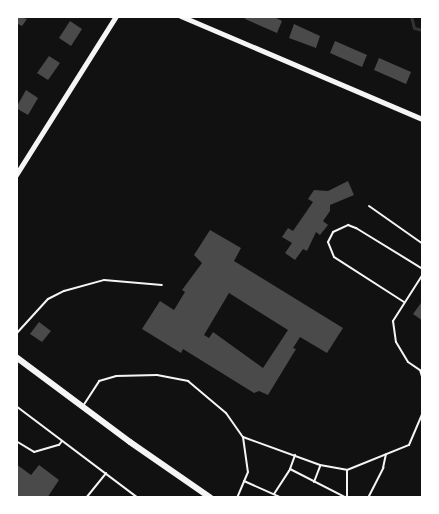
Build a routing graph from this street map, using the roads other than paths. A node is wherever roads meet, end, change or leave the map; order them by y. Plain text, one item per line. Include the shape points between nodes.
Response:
1 (116, 16) edge
2 (181, 16) edge
3 (423, 119) edge
4 (16, 175) edge
5 (369, 206) dead end
6 (423, 244) edge
7 (423, 269) edge
8 (423, 274) edge
9 (162, 285) dead end
10 (404, 302) junction
11 (16, 334) edge
12 (16, 357) edge
13 (423, 380) edge
14 (16, 406) edge
15 (82, 407) junction
16 (423, 412) edge
17 (243, 437) junction
18 (63, 440) junction
19 (16, 441) edge
20 (386, 454) junction
21 (295, 455) junction
22 (320, 465) junction
23 (290, 469) junction
24 (347, 470) junction
25 (106, 473) junction
26 (244, 481) junction
27 (314, 482) junction
28 (133, 493) junction
29 (274, 494) junction
30 (86, 498) edge
31 (129, 498) edge
32 (138, 498) edge
33 (211, 498) edge
34 (237, 498) edge
35 (282, 498) edge
36 (347, 498) edge
37 (368, 498) edge

1 - 4 street
2 - 3 street
5 - 6 lane
7 - 10 lane via 356,228 348,225 333,232 328,242 334,256
8 - 10 lane
9 - 11 lane via 104,280 64,291 48,299
10 - 13 lane via 393,321 396,342 408,362 420,370
12 - 15 main road
14 - 18 lane
15 - 17 lane via 99,381 116,376 157,375 188,381 226,413
15 - 33 main road
16 - 20 lane via 409,445
17 - 21 lane
17 - 26 lane via 248,472
18 - 19 lane via 59,445 34,452
18 - 25 lane
20 - 24 lane
20 - 37 lane via 383,468
21 - 22 lane
21 - 23 lane
22 - 24 lane
22 - 27 lane
23 - 27 lane
23 - 29 lane
24 - 36 lane
25 - 28 lane
25 - 30 lane
26 - 29 lane
26 - 34 lane
27 - 36 lane
28 - 31 lane
28 - 32 lane
29 - 35 lane

